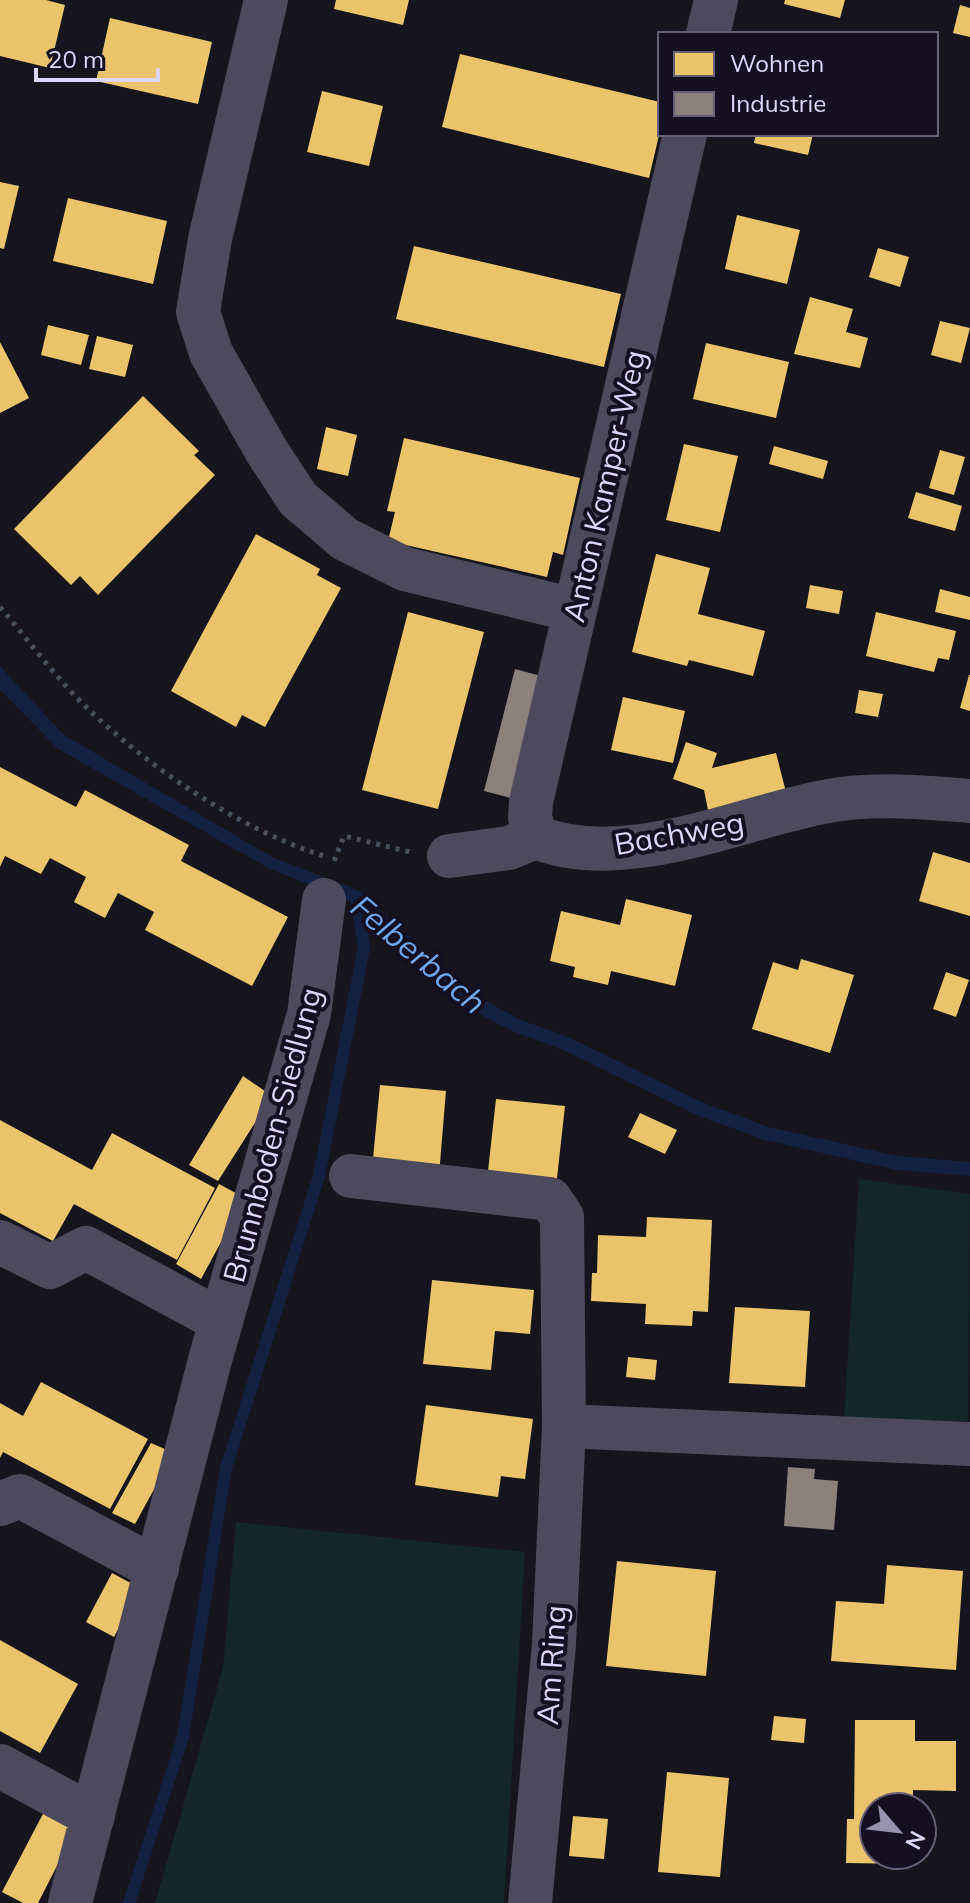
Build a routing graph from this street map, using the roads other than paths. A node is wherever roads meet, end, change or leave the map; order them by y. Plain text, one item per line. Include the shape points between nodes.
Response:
1 (266, 0) edge
2 (716, 0) edge
3 (708, 32) edge
4 (685, 136) edge
5 (574, 610) junction
6 (970, 801) edge
7 (536, 837) junction
8 (449, 856) road end
9 (329, 877) road end
10 (351, 1176) dead end
11 (0, 1242) edge
12 (221, 1321) junction
13 (564, 1426) junction
14 (969, 1444) edge
15 (0, 1504) edge
16 (157, 1569) junction
17 (0, 1766) edge
18 (93, 1816) junction
19 (70, 1903) edge
20 (530, 1903) edge

1 - 5 street via 198,312 211,353 298,499 345,539 405,569
2 - 3 street
4 - 5 street, Anton Kamper-Weg
5 - 7 street, Anton Kamper-Weg via 531,802
6 - 7 street, Bachweg via 852,798 665,842 617,848 560,847
7 - 8 street via 509,848
9 - 12 street, Brunnboden-Siedlung via 309,1014
10 - 13 street, Am Ring via 550,1199 562,1217
11 - 12 street, Brunnboden-Siedlung via 50,1267 86,1248
12 - 16 street, Brunnboden-Siedlung
13 - 14 street
13 - 20 street, Am Ring via 554,1644
15 - 16 street via 20,1496
16 - 18 street, Brunnboden-Siedlung
17 - 18 street
18 - 19 street, Brunnboden-Siedlung

